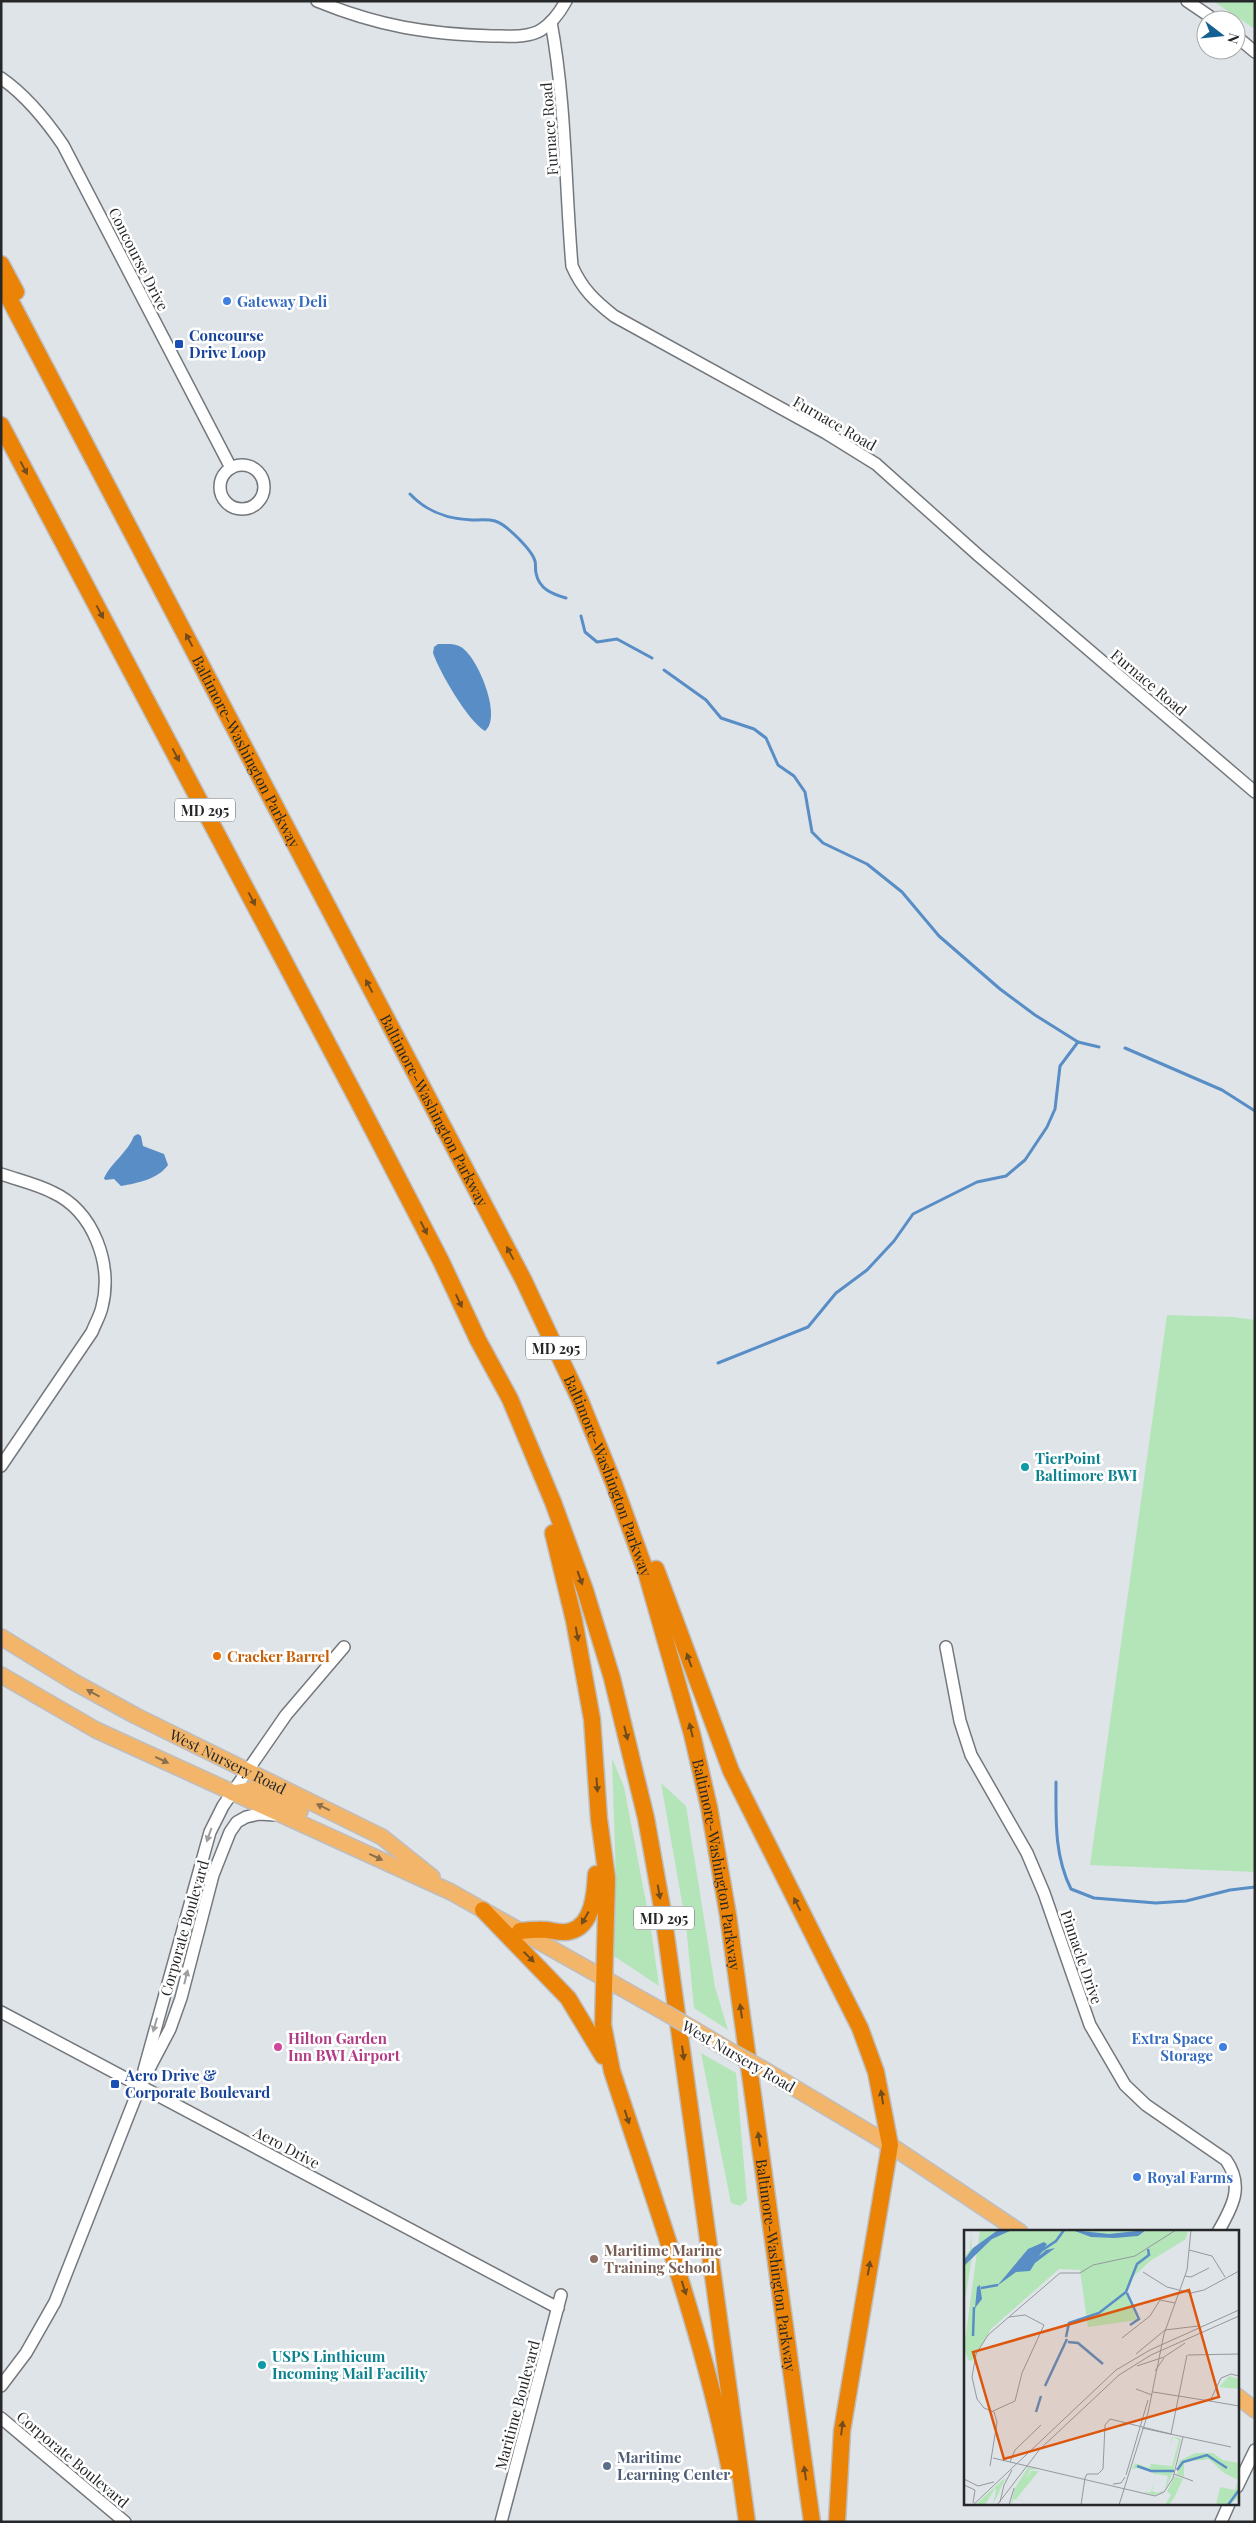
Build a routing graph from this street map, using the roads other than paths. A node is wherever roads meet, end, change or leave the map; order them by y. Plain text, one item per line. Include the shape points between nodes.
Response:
1 (317, 1) edge
2 (566, 1) edge
3 (1187, 1) edge
4 (1200, 10) edge
5 (551, 22) junction
6 (1, 78) edge
7 (1, 264) edge
8 (1, 283) edge
9 (1, 302) edge
10 (67, 406) junction
11 (1, 425) edge
12 (231, 468) dead end
13 (163, 589) junction
14 (1255, 792) edge
15 (1, 1174) edge
16 (478, 1340) junction
17 (580, 1400) junction
18 (1, 1466) edge
19 (1, 1637) edge
20 (344, 1647) dead end
21 (946, 1647) dead end
22 (1, 1676) edge
23 (248, 1770) junction
24 (233, 1793) junction
25 (284, 1815) junction
26 (599, 1819) junction
27 (382, 1837) junction
28 (450, 1892) junction
29 (483, 1910) junction
30 (520, 1930) junction
31 (604, 1978) junction
32 (1, 2012) edge
33 (612, 2071) junction
34 (140, 2086) junction
35 (890, 2145) junction
36 (1017, 2230) edge
37 (1219, 2230) edge
38 (561, 2296) dead end
39 (558, 2308) junction
40 (1, 2386) edge
41 (1238, 2397) edge
42 (1255, 2410) edge
43 (1, 2418) edge
44 (1255, 2450) edge
45 (1238, 2485) edge
46 (1228, 2506) edge
47 (125, 2522) edge
48 (501, 2522) edge
49 (741, 2522) edge
50 (747, 2522) edge
51 (812, 2522) edge
52 (837, 2522) edge
53 (1221, 2522) edge

1 - 5 street via 422,32 525,35 540,31
2 - 5 street
3 - 4 street
5 - 14 street, Furnace Road via 562,94 572,266 580,284 594,300 614,316 876,464
6 - 12 street, Concourse Drive via 26,98 63,145
7 - 10 highway via 43,343
8 - 10 highway, Baltimore-Washington Parkway / MD 295
9 - 13 highway via 131,547
10 - 13 highway, Baltimore-Washington Parkway / MD 295
11 -> 16 highway, MD 295 via 389,1160
17 -> 13 highway, Baltimore-Washington Parkway / MD 295 via 524,1279
15 - 18 street via 54,1193 73,1207 98,1243 105,1266 105,1287 102,1308 92,1332
16 -> 26 highway via 544,1505 559,1553 592,1719
16 -> 50 highway, MD 295 via 510,1399 584,1590 614,1688 646,1818 674,1990
35 -> 17 highway via 882,2092 871,2055 731,1771 622,1480
51 -> 17 highway, Baltimore-Washington Parkway / MD 295 via 730,1925 709,1807 649,1581
23 -> 19 main road, West Nursery Road via 122,1708
20 - 23 street, Corporate Boulevard via 286,1715
21 - 37 street, Pinnacle Drive via 960,1721 971,1754 1027,1853 1090,2025 1125,2084 1146,2105 1226,2160 1232,2169 1236,2195
22 -> 24 main road, West Nursery Road via 96,1730
23 - 24 street, Corporate Boulevard
27 -> 23 main road, West Nursery Road
24 - 25 main road, West Nursery Road
24 - 27 main road via 254,1789 358,1840
24 -> 34 street, Corporate Boulevard via 210,1832 197,1872
25 -> 28 main road, West Nursery Road
34 -> 25 street, Corporate Boulevard via 173,2021 213,1875 230,1832 236,1822 246,1817
26 -> 30 highway via 595,1896 583,1924 571,1931
26 - 31 highway via 607,1878
27 - 28 main road, West Nursery Road
28 - 29 main road, West Nursery Road
29 - 30 main road, West Nursery Road
29 -> 33 highway via 568,1998
30 - 31 main road, West Nursery Road
31 - 33 highway via 603,2025
31 - 35 main road, West Nursery Road, bridge
32 - 34 street, Aero Drive
33 -> 49 highway via 694,2318
34 - 39 street, Aero Drive
34 - 40 street, Corporate Boulevard via 55,2302 26,2353
35 - 36 main road, West Nursery Road
52 -> 35 highway via 842,2431
38 - 39 street, Maritime Boulevard
39 - 48 street, Maritime Boulevard
41 - 42 main road
43 - 47 street, Corporate Boulevard
44 - 45 street
46 - 53 street

